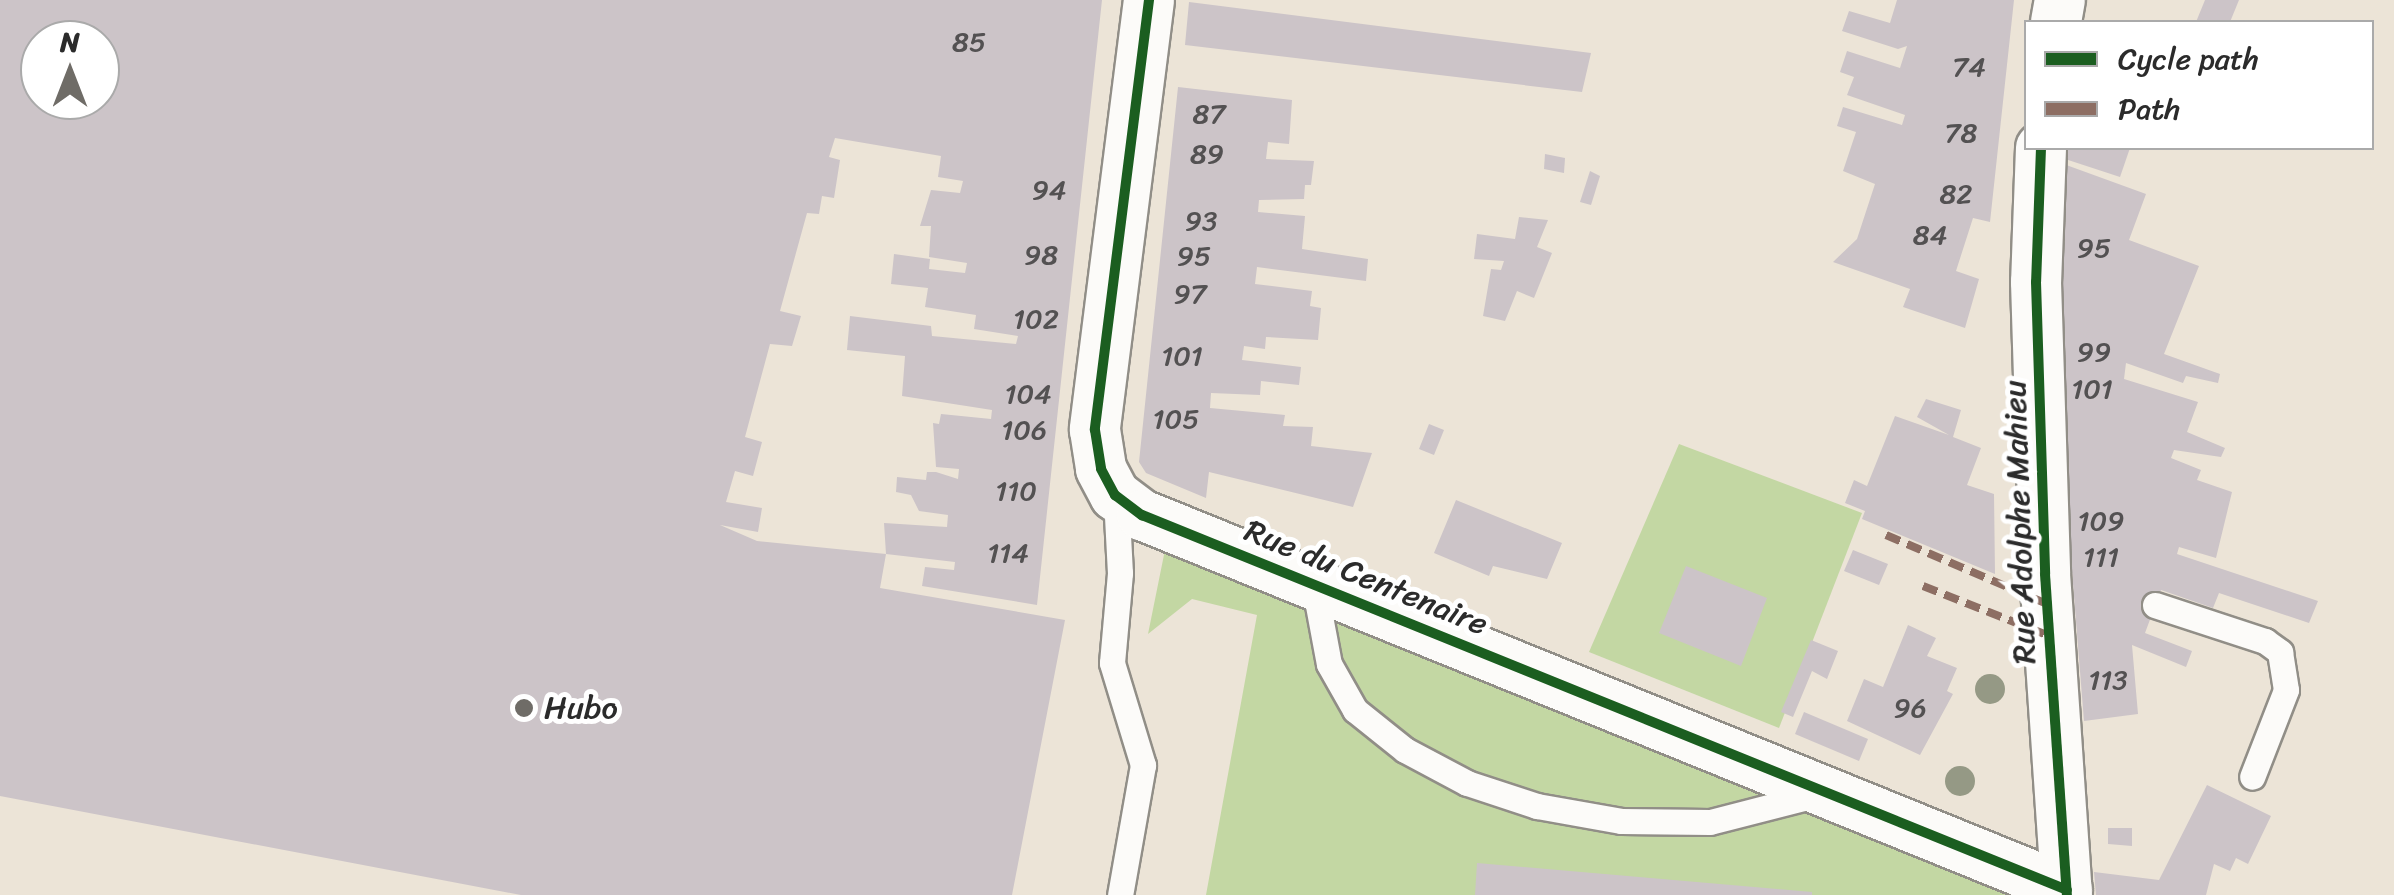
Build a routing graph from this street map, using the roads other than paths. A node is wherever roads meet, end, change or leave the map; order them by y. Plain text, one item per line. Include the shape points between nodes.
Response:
1 (1149, 0) edge
2 (2041, 150) edge
3 (1116, 495) junction
4 (1314, 584) junction
5 (2154, 605) dead end
6 (2252, 777) dead end
7 (1826, 792) junction
8 (2067, 892) edge
9 (1120, 895) edge

1 - 3 street via 1095,430 1101,469
2 - 8 street, Rue Adolphe Mahieu via 2036,282 2058,577
3 - 4 street, Rue du Centenaire via 1142,515
3 - 9 lane via 1120,573 1112,662 1143,765
4 - 7 street, Rue du Centenaire
4 - 7 lane via 1329,664 1355,710 1405,750 1466,783 1537,806 1620,821 1710,822
5 - 6 lane via 2265,641 2280,652 2286,690
7 - 8 street, Rue du Centenaire

